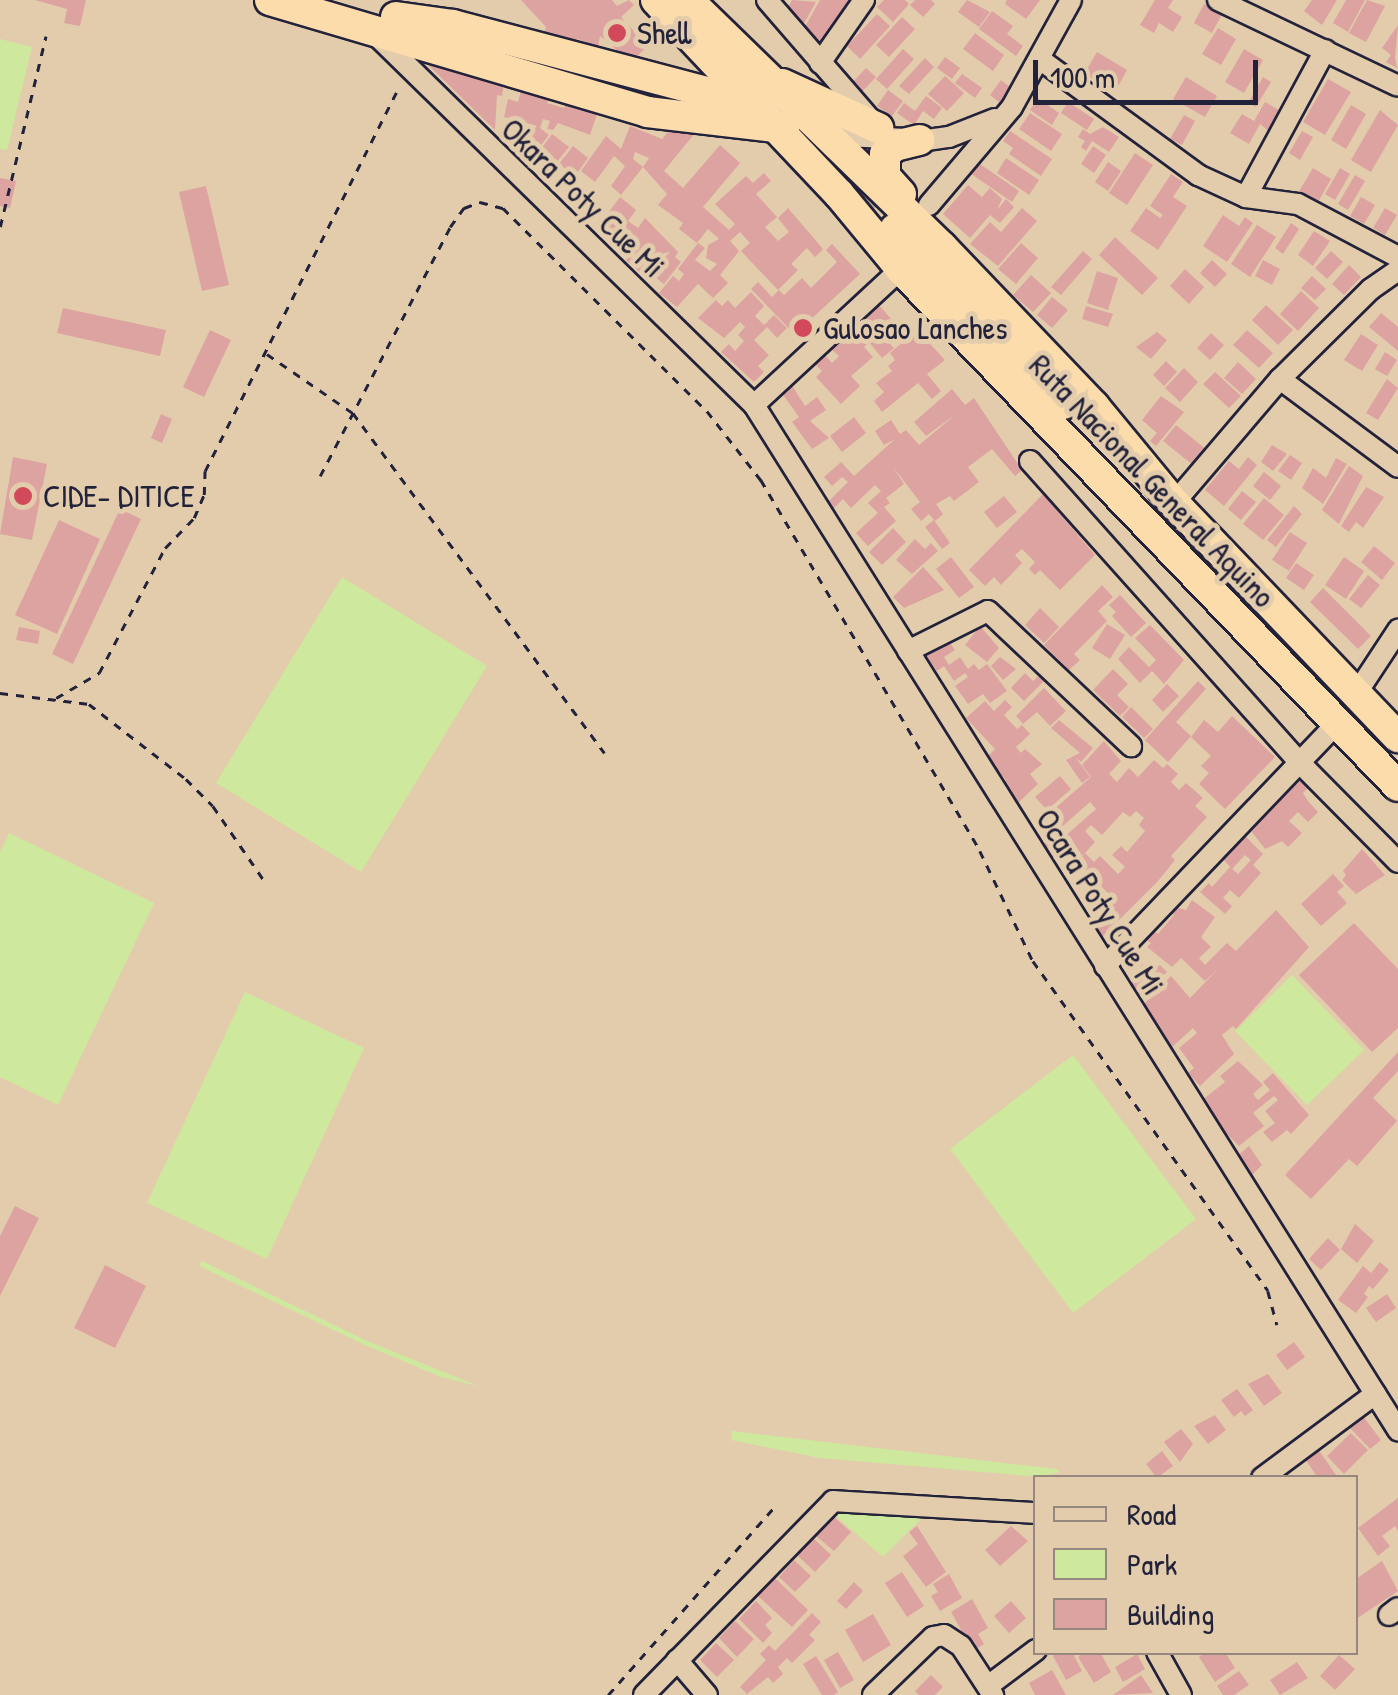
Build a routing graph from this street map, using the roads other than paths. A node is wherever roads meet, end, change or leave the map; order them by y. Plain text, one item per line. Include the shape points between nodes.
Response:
1 (270, 0) edge
2 (336, 0) edge
3 (656, 0) edge
4 (688, 0) edge
5 (767, 0) edge
6 (864, 0) edge
7 (1071, 0) edge
8 (1218, 0) edge
9 (1250, 7) edge
10 (387, 16) edge
11 (687, 32) junction
12 (1325, 50) junction
13 (1041, 60) junction
14 (820, 63) junction
15 (761, 74) junction
16 (1398, 86) edge
17 (662, 94) junction
18 (767, 116) junction
19 (1002, 116) junction
20 (816, 126) junction
21 (878, 128) junction
22 (920, 140) junction
23 (838, 194) junction
24 (1246, 197) junction
25 (929, 205) dead end
26 (875, 208) tunnel mouth
27 (942, 247) junction
28 (1398, 257) edge
29 (901, 269) junction
30 (1398, 270) edge
31 (1280, 379) junction
32 (754, 405) junction
33 (1030, 461) dead end
34 (1398, 467) edge
35 (1167, 495) junction
36 (1398, 630) edge
37 (908, 651) junction
38 (1356, 694) junction
39 (1338, 723) junction
40 (1398, 737) edge
41 (1131, 746) dead end
42 (1301, 764) junction
43 (1398, 786) edge
44 (1398, 862) edge
45 (1104, 966) junction
46 (1375, 1394) junction
47 (1395, 1418) edge
48 (1266, 1475) edge
49 (1033, 1513) edge
50 (1033, 1653) edge
51 (1158, 1655) edge
52 (677, 1660) junction
53 (991, 1691) edge
54 (644, 1695) edge
55 (707, 1695) edge
56 (873, 1695) edge
57 (1181, 1695) edge

1 - 10 highway
2 - 10 highway
3 - 11 highway, Ruta Nacional General Aquino
4 - 15 highway, Ruta Nacional General Aquino
5 - 14 street
6 - 14 street
7 - 13 street
8 - 9 street
9 - 12 street
10 - 17 highway
10 - 17 highway via 453,24
10 - 32 street, Okara Poty Cue Mi
11 - 17 highway via 701,65 695,76
11 - 18 highway, Ruta Nacional General Aquino
12 - 16 street
12 - 24 street
13 - 19 street
13 - 24 street via 1198,175
14 - 21 street
15 - 20 highway, Ruta Nacional General Aquino
15 - 21 highway
17 - 18 highway
17 - 18 highway
17 - 23 highway via 752,139
18 - 20 highway
18 - 23 highway, Ruta Nacional General Aquino
19 - 22 street via 949,138
19 - 25 street
20 - 21 street
20 - 22 street
20 - 27 highway, Ruta Nacional General Aquino
21 - 22 street
22 - 27 highway via 890,149 883,168
23 - 29 highway, Ruta Nacional General Aquino
24 - 28 street via 1298,204
26 - 35 highway via 1116,457
27 - 35 highway, Ruta Nacional General Aquino via 1094,406
29 - 32 street
29 - 39 highway, Ruta Nacional General Aquino
30 - 31 street
31 - 34 street
31 - 35 street
32 - 37 street, Ocara Poty Cue Mi
33 - 42 street
35 - 38 highway, Ruta Nacional General Aquino
36 - 38 street
37 - 41 street via 988,611
37 - 45 street, Ocara Poty Cue Mi
38 - 40 highway, Ruta Nacional General Aquino
39 - 42 street
39 - 43 highway, Ruta Nacional General Aquino
42 - 44 street
42 - 45 street
45 - 46 street, Ocara Poty Cue Mi
46 - 47 street, Ocara Poty Cue Mi
46 - 48 street
49 - 52 street via 833,1501
50 - 53 street
51 - 57 street
52 - 54 street
52 - 55 street
53 - 56 street via 960,1646 944,1636 933,1638

